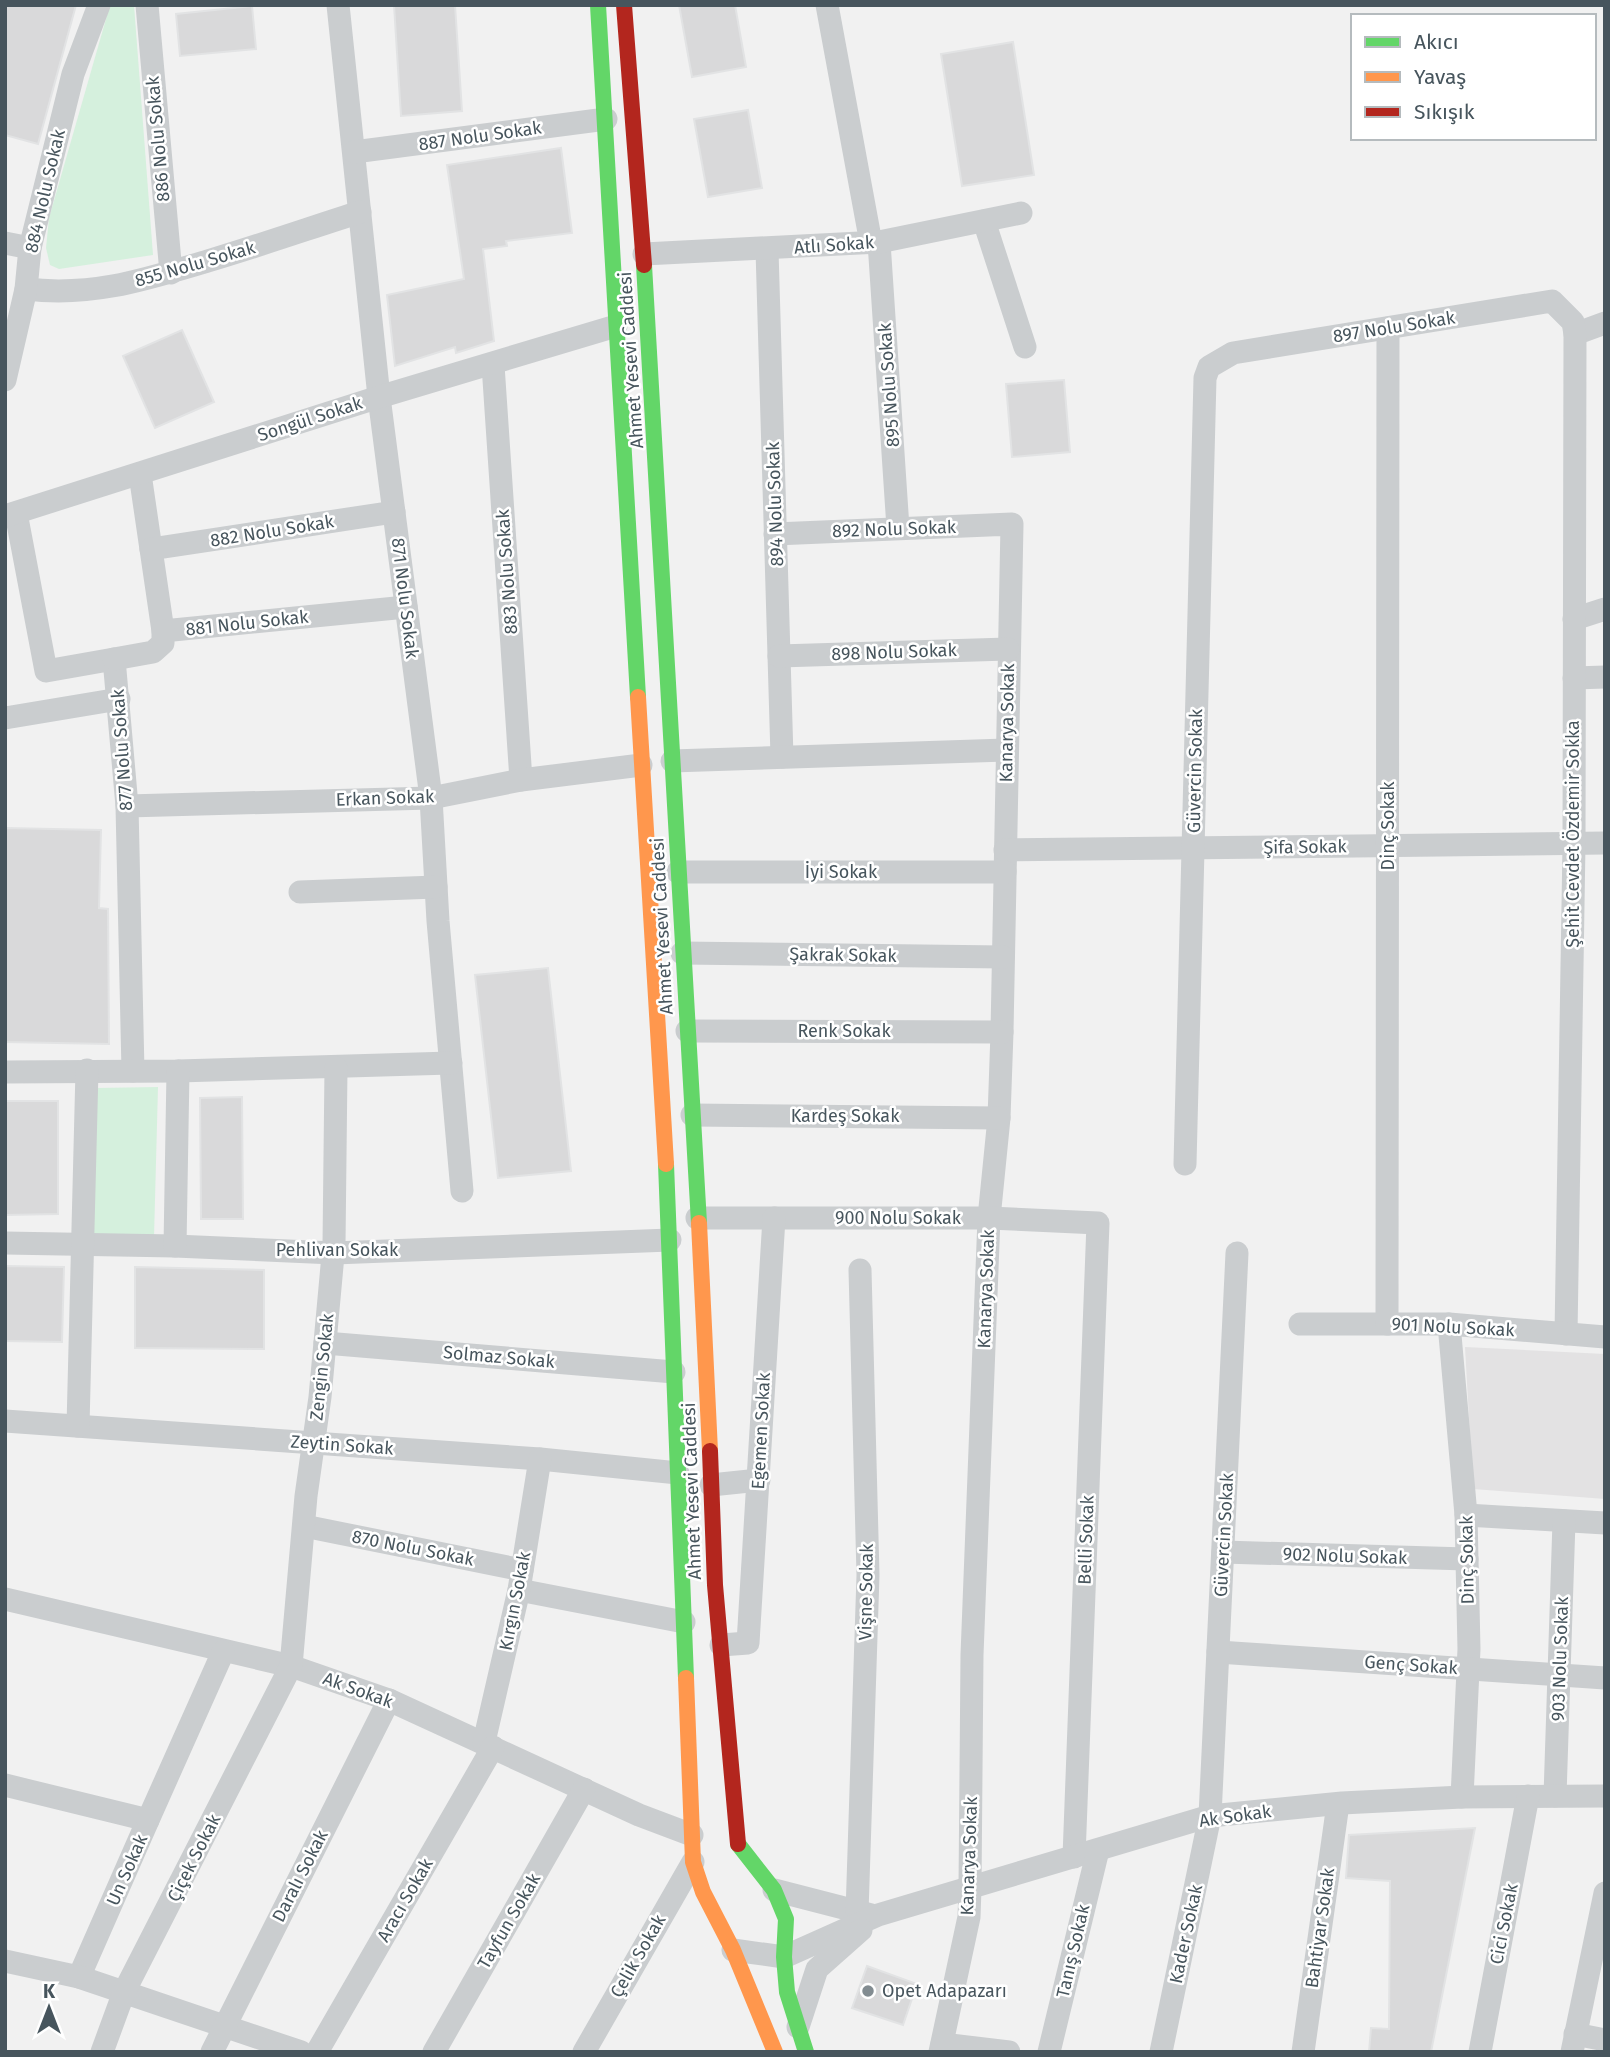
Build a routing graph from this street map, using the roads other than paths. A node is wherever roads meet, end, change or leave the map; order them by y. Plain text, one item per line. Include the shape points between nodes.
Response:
1 (99, 5) edge
2 (147, 5) edge
3 (338, 5) edge
4 (598, 5) edge
5 (624, 5) edge
6 (827, 5) edge
7 (606, 119) junction
8 (354, 152) junction
9 (360, 212) junction
10 (1021, 213) dead end
11 (984, 221) junction
12 (5, 243) edge
13 (875, 243) junction
14 (30, 248) junction
15 (767, 250) junction
16 (644, 254) junction
17 (171, 273) junction
18 (26, 289) junction
19 (1605, 323) edge
20 (616, 326) junction
21 (1388, 328) junction
22 (1575, 334) junction
23 (1024, 347) dead end
24 (493, 365) junction
25 (1205, 377) joint
26 (5, 380) edge
27 (379, 397) junction
28 (140, 474) junction
29 (394, 512) junction
30 (11, 515) edge
31 (1012, 524) joint
32 (898, 528) junction
33 (775, 534) junction
34 (151, 549) junction
35 (405, 607) junction
36 (1605, 609) edge
37 (1574, 619) junction
38 (163, 631) junction
39 (1008, 649) junction
40 (779, 656) junction
41 (114, 659) junction
42 (46, 671) junction
43 (1605, 677) edge
44 (1574, 678) junction
45 (119, 699) junction
46 (53, 709) junction
47 (5, 718) edge
48 (1006, 750) junction
49 (782, 757) junction
50 (672, 761) junction
51 (641, 765) junction
52 (521, 780) junction
53 (431, 798) junction
54 (127, 806) junction
55 (1574, 844) junction
56 (1605, 844) edge
57 (1388, 846) junction
58 (1193, 848) junction
59 (1005, 861) junction
60 (678, 872) junction
61 (436, 887) junction
62 (300, 891) dead end
63 (682, 953) junction
64 (1003, 957) junction
65 (687, 1031) junction
66 (1002, 1032) junction
67 (451, 1063) junction
68 (335, 1068) junction
69 (88, 1070) junction
70 (134, 1071) junction
71 (178, 1071) junction
72 (5, 1072) edge
73 (692, 1115) junction
74 (999, 1118) junction
75 (1185, 1164) dead end
76 (462, 1191) dead end
77 (697, 1218) junction
78 (774, 1218) junction
79 (989, 1218) junction
80 (1098, 1223) joint
81 (670, 1240) junction
82 (5, 1243) edge
83 (85, 1243) junction
84 (176, 1246) junction
85 (334, 1253) junction
86 (1237, 1253) dead end
87 (860, 1270) dead end
88 (1300, 1324) dead end
89 (1387, 1324) junction
90 (1449, 1324) junction
91 (1566, 1334) junction
92 (1605, 1337) edge
93 (325, 1343) junction
94 (674, 1372) junction
95 (5, 1421) edge
96 (78, 1426) junction
97 (313, 1443) junction
98 (540, 1459) junction
99 (678, 1473) junction
100 (759, 1480) junction
101 (711, 1485) junction
102 (1466, 1515) junction
103 (1564, 1521) junction
104 (1605, 1524) edge
105 (304, 1526) junction
106 (1223, 1552) junction
107 (1467, 1559) junction
108 (521, 1580) junction
109 (5, 1599) edge
110 (684, 1622) junction
111 (721, 1645) junction
112 (223, 1652) junction
113 (1218, 1652) junction
114 (291, 1666) junction
115 (1468, 1669) junction
116 (1559, 1675) junction
117 (1605, 1678) edge
118 (389, 1700) junction
119 (488, 1745) junction
120 (5, 1785) edge
121 (584, 1790) junction
122 (1528, 1796) junction
123 (1555, 1796) junction
124 (1605, 1796) edge
125 (1462, 1797) junction
126 (1338, 1804) junction
127 (1210, 1816) junction
128 (148, 1820) junction
129 (697, 1836) junction
130 (1098, 1850) junction
131 (1074, 1857) junction
132 (693, 1861) junction
133 (970, 1888) junction
134 (774, 1891) junction
135 (1605, 1893) edge
136 (868, 1914) junction
137 (1600, 1937) edge
138 (733, 1950) junction
139 (784, 1957) junction
140 (5, 1961) edge
141 (79, 1977) junction
142 (124, 1992) junction
143 (222, 2027) junction
144 (797, 2030) junction
145 (1605, 2040) edge
146 (1573, 2043) edge
147 (941, 2048) edge
148 (102, 2052) edge
149 (212, 2052) edge
150 (301, 2052) edge
151 (317, 2052) edge
152 (434, 2052) edge
153 (584, 2052) edge
154 (775, 2052) edge
155 (806, 2052) edge
156 (1009, 2052) edge
157 (1049, 2052) edge
158 (1161, 2052) edge
159 (1303, 2052) edge
160 (1480, 2052) edge

1 - 14 street, 884 Nolu Sokak via 73,74
2 - 17 street, 886 Nolu Sokak
3 - 8 street, 871 Nolu Sokak
4 - 7 main road, Ahmet Yesevi Caddesi
5 - 16 main road, Ahmet Yesevi Caddesi
6 - 13 street, 895 Nolu Sokak
7 - 8 street, 887 Nolu Sokak
7 - 20 main road, Ahmet Yesevi Caddesi
8 - 9 street, 871 Nolu Sokak
9 - 17 street, 855 Nolu Sokak
9 - 27 street, 871 Nolu Sokak
10 - 11 street, Atlı Sokak
11 - 13 street, Atlı Sokak
11 - 23 street
12 - 14 street
13 - 15 street, Atlı Sokak
13 - 32 street, 895 Nolu Sokak
14 - 18 street, 884 Nolu Sokak
15 - 16 street, Atlı Sokak
15 - 33 street, 894 Nolu Sokak
16 - 50 main road, Ahmet Yesevi Caddesi
17 - 18 street, 855 Nolu Sokak via 102,290 56,293
18 - 26 street, 884 Nolu Sokak
19 - 22 street
20 - 24 street, Songül Sokak
20 - 51 main road, Ahmet Yesevi Caddesi
21 - 22 street, 897 Nolu Sokak via 1552,301 1573,322
21 - 25 street, 897 Nolu Sokak via 1233,353 1209,367
21 - 57 street, Dinç Sokak
22 - 37 street, Şehit Cevdet Özdemir Sokka
24 - 27 street, Songül Sokak
24 - 52 street, 883 Nolu Sokak
25 - 58 street, Güvercin Sokak
27 - 28 street, Songül Sokak
27 - 29 street, 871 Nolu Sokak
28 - 30 street, Songül Sokak
28 - 34 street, 881 Nolu Sokak
29 - 34 street, 882 Nolu Sokak
29 - 35 street, 871 Nolu Sokak
30 - 42 street
31 - 32 street, 892 Nolu Sokak
31 - 39 street, Kanarya Sokak
32 - 33 street, 892 Nolu Sokak
33 - 40 street, 894 Nolu Sokak
34 - 38 street, 881 Nolu Sokak
35 - 38 street, 881 Nolu Sokak
35 - 53 street, 871 Nolu Sokak
36 - 37 street
37 - 44 street, Şehit Cevdet Özdemir Sokka
38 - 41 street via 163,643 153,652
39 - 40 street, 898 Nolu Sokak
39 - 48 street, Kanarya Sokak
40 - 49 street, 894 Nolu Sokak
41 - 42 street
41 - 45 street, 877 Nolu Sokak
42 - 46 street
43 - 44 street
44 - 55 street, Şehit Cevdet Özdemir Sokka
45 - 46 street
45 - 54 street, 877 Nolu Sokak
46 - 47 street
48 - 49 street
48 - 59 street, Kanarya Sokak
49 - 50 street
50 - 60 main road, Ahmet Yesevi Caddesi
51 - 52 street, Erkan Sokak
51 - 81 main road, Ahmet Yesevi Caddesi
52 - 53 street, Erkan Sokak
53 - 54 street, Erkan Sokak
53 - 61 street, 871 Nolu Sokak
54 - 70 street, 877 Nolu Sokak
55 - 56 street, Şifa Sokak
55 - 57 street, Şifa Sokak
55 - 91 street, Şehit Cevdet Özdemir Sokka
57 - 58 street, Şifa Sokak
57 - 89 street, Dinç Sokak
58 - 59 street, Şifa Sokak
58 - 75 street, Güvercin Sokak
59 - 60 street, İyi Sokak
59 - 64 street, Kanarya Sokak
60 - 63 main road, Ahmet Yesevi Caddesi
61 - 62 street
61 - 67 street, 871 Nolu Sokak
63 - 64 street, Şakrak Sokak
63 - 65 main road, Ahmet Yesevi Caddesi
64 - 66 street, Kanarya Sokak
65 - 66 street, Renk Sokak
65 - 73 main road, Ahmet Yesevi Caddesi
66 - 74 street, Kanarya Sokak
67 - 68 street
67 - 76 street, 871 Nolu Sokak
68 - 71 street
68 - 85 street, Zengin Sokak
69 - 70 street
69 - 72 street
69 - 83 street
70 - 71 street
71 - 84 street
73 - 74 street, Kardeş Sokak
73 - 77 main road, Ahmet Yesevi Caddesi
74 - 79 street, Kanarya Sokak
77 - 78 street, 900 Nolu Sokak
77 - 101 main road, Ahmet Yesevi Caddesi
78 - 79 street, 900 Nolu Sokak
78 - 100 street, Egemen Sokak
79 - 80 street, 900 Nolu Sokak
79 - 133 street, Kanarya Sokak via 972,1655
80 - 131 street, Belli Sokak
81 - 85 street, Pehlivan Sokak
81 - 94 main road, Ahmet Yesevi Caddesi
82 - 83 street, Pehlivan Sokak
83 - 84 street, Pehlivan Sokak
83 - 96 street
84 - 85 street, Pehlivan Sokak
85 - 93 street, Zengin Sokak
86 - 106 street, Güvercin Sokak
87 - 136 street, Vişne Sokak via 868,1575
88 - 89 street, 901 Nolu Sokak
89 - 90 street, 901 Nolu Sokak
90 - 91 street, 901 Nolu Sokak
90 - 102 street, Dinç Sokak
91 - 92 street, 901 Nolu Sokak
93 - 94 street, Solmaz Sokak
93 - 97 street, Zengin Sokak
94 - 99 main road, Ahmet Yesevi Caddesi
95 - 96 street, Zeytin Sokak
96 - 97 street, Zeytin Sokak
97 - 98 street, Zeytin Sokak
97 - 105 street, Zengin Sokak
98 - 99 street, Zeytin Sokak
98 - 108 street, Kırgın Sokak
99 - 110 main road, Ahmet Yesevi Caddesi
100 - 101 street
100 - 111 street, Egemen Sokak via 748,1643
101 - 111 main road, Ahmet Yesevi Caddesi
102 - 103 street
102 - 107 street, Dinç Sokak
103 - 104 street
103 - 116 street, 903 Nolu Sokak
105 - 108 street, 870 Nolu Sokak
105 - 114 street, Zengin Sokak
106 - 107 street, 902 Nolu Sokak
106 - 113 street, Güvercin Sokak
107 - 115 street, Dinç Sokak
108 - 110 street, 870 Nolu Sokak
108 - 119 street, Kırgın Sokak
109 - 112 street, Ak Sokak
110 - 129 main road, Ahmet Yesevi Caddesi
111 - 134 main road, Ahmet Yesevi Caddesi via 732,1843
112 - 114 street, Ak Sokak
112 - 128 street
113 - 115 street, Genç Sokak
113 - 127 street, Güvercin Sokak
114 - 118 street, Ak Sokak
114 - 142 street, Çiçek Sokak
115 - 116 street, Genç Sokak
115 - 125 street, Dinç Sokak
116 - 117 street, Genç Sokak
116 - 123 street, 903 Nolu Sokak
118 - 119 street, Ak Sokak
118 - 143 street, Daralı Sokak
119 - 121 street, Ak Sokak
119 - 151 street, Aracı Sokak
120 - 128 street, Un Sokak
121 - 129 street, Ak Sokak
121 - 152 street, Tayfun Sokak
122 - 123 street, Ak Sokak
122 - 125 street, Ak Sokak
122 - 160 street, Cici Sokak
123 - 124 street, Ak Sokak
125 - 126 street, Ak Sokak
126 - 127 street, Ak Sokak
126 - 159 street, Bahtiyar Sokak
127 - 130 street, Ak Sokak
127 - 158 street, Kader Sokak
128 - 141 street, Un Sokak
129 - 132 main road, Ahmet Yesevi Caddesi
130 - 131 street, Ak Sokak
130 - 157 street, Tanış Sokak
131 - 133 street, Ak Sokak
132 - 138 main road, Ahmet Yesevi Caddesi
132 - 153 street, Çelik Sokak
133 - 136 street, Ak Sokak
133 - 147 street, Kanarya Sokak via 969,1917
134 - 136 street
134 - 139 main road via 786,1919
135 - 137 street
136 - 139 street, Ak Sokak
136 - 144 street via 817,1969
137 - 146 street
138 - 139 street
138 - 154 main road, Ahmet Yesevi Caddesi
139 - 144 main road
140 - 141 street
141 - 142 street
142 - 143 street
142 - 148 street, Çiçek Sokak
143 - 149 street, Daralı Sokak
143 - 150 street
144 - 155 main road
145 - 146 street
147 - 156 street

